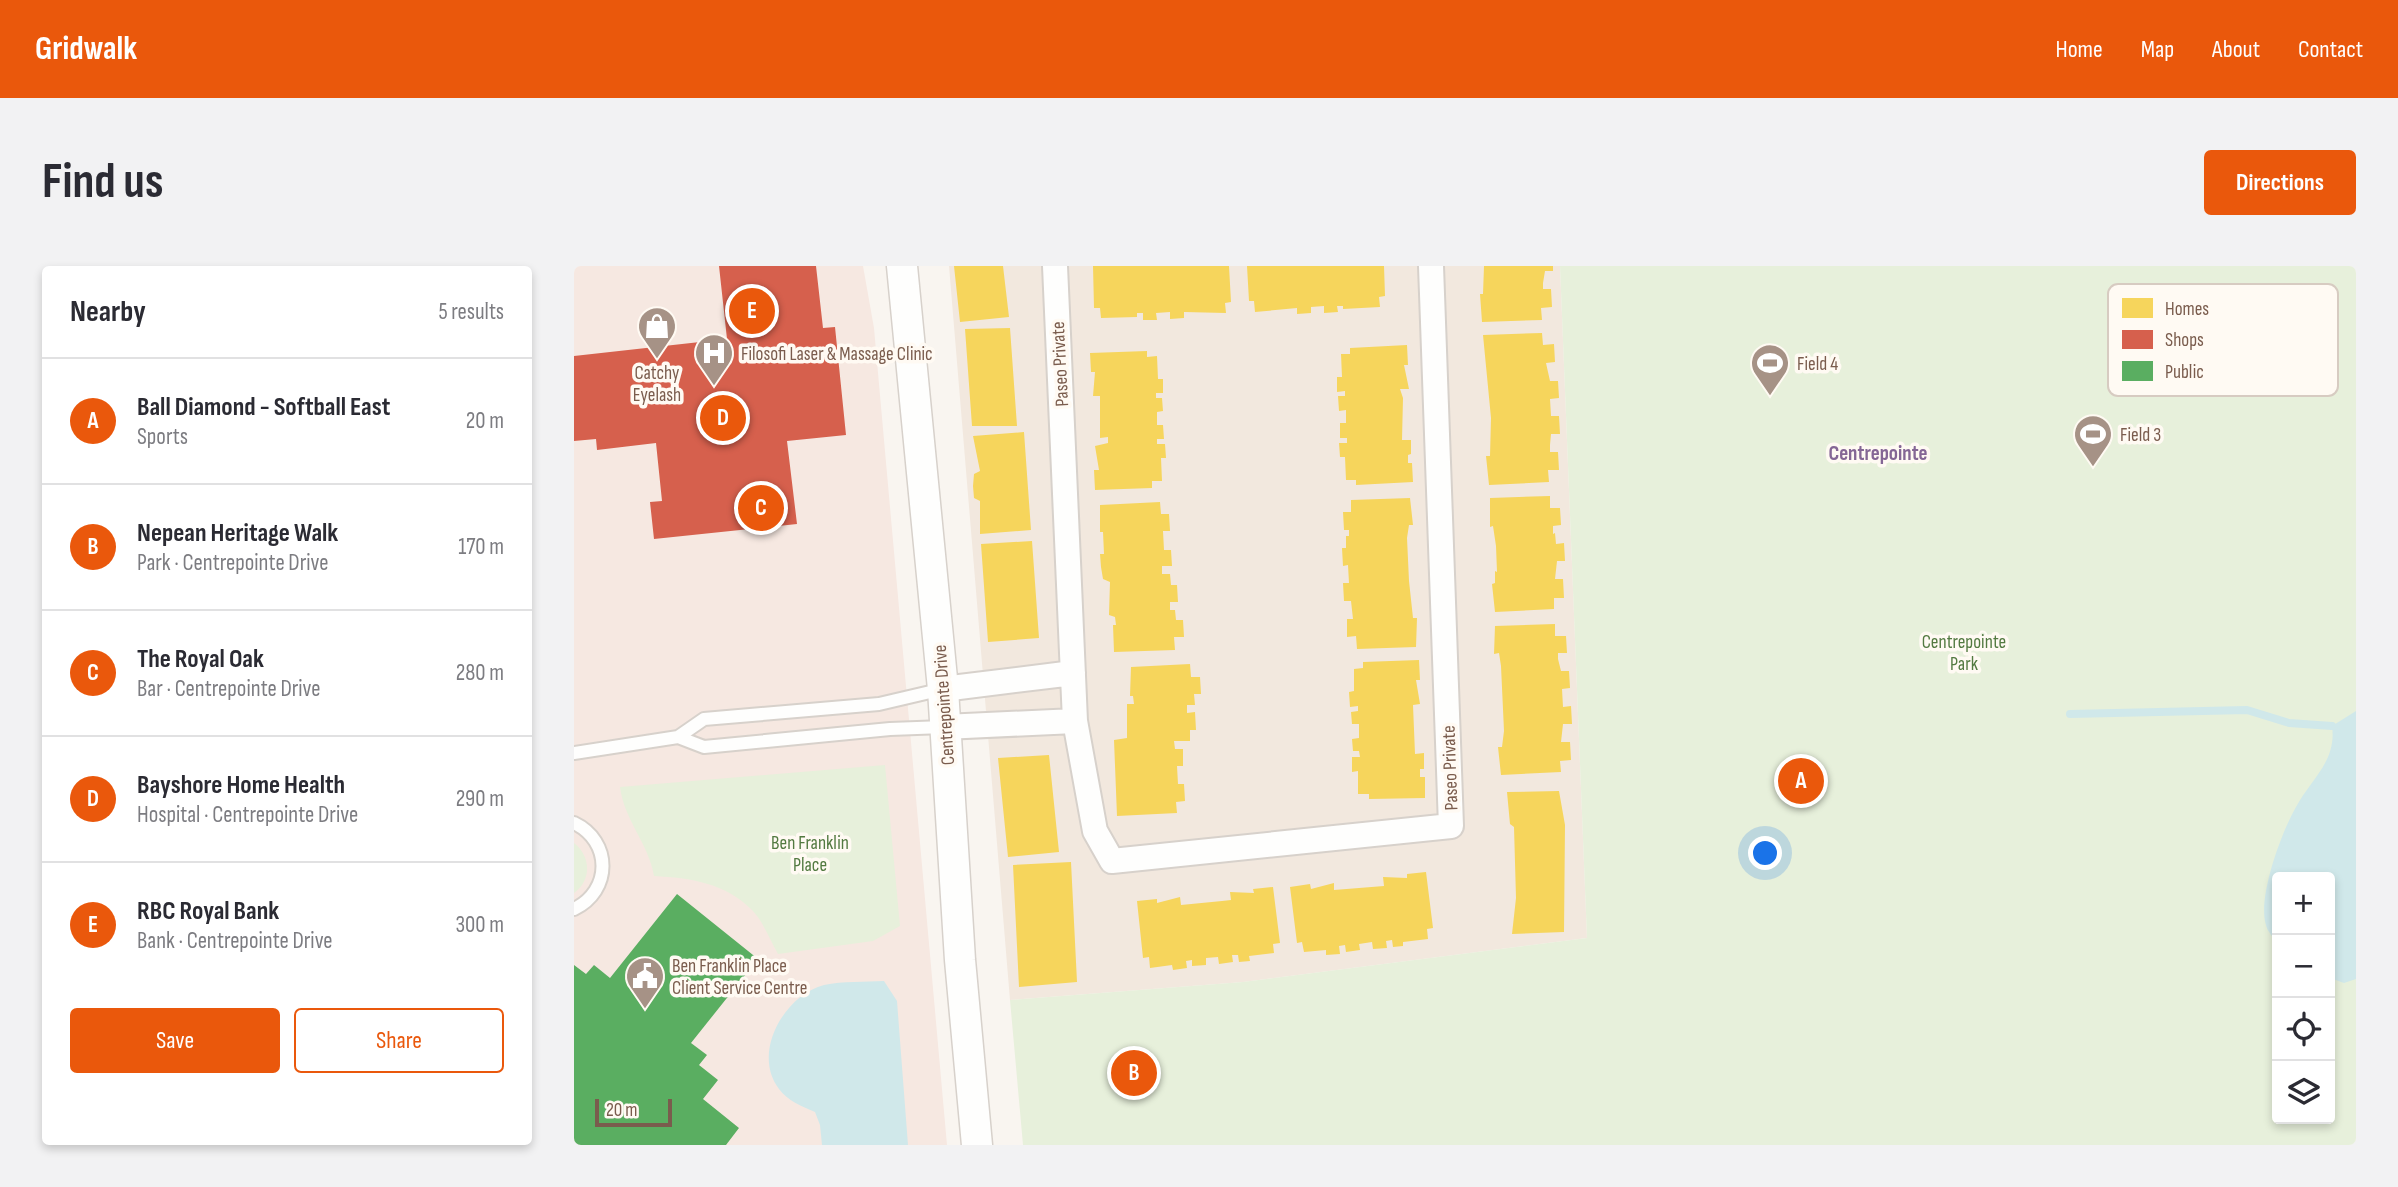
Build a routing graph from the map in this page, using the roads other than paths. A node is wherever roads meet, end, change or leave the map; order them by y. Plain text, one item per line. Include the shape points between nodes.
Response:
1 (902, 266) edge
2 (1055, 266) edge
3 (1431, 266) edge
4 (1073, 673) junction
5 (943, 689) junction
6 (1074, 721) junction
7 (944, 727) junction
8 (678, 737) junction
9 (574, 752) edge
10 (574, 823) edge
11 (574, 909) edge
12 (977, 1145) edge

1 - 5 street, Centrepointe Drive
2 - 4 street, Paseo Private
3 - 6 street, Paseo Private via 1451,826 1112,860 1095,831
4 - 5 street
4 - 6 street, Paseo Private
5 - 7 street, Centrepointe Drive
5 - 8 lane via 879,704 704,719
6 - 7 street
7 - 8 lane via 704,747
7 - 12 street, Centrepointe Drive
8 - 9 lane
10 - 11 lane via 594,837 604,865 595,893

